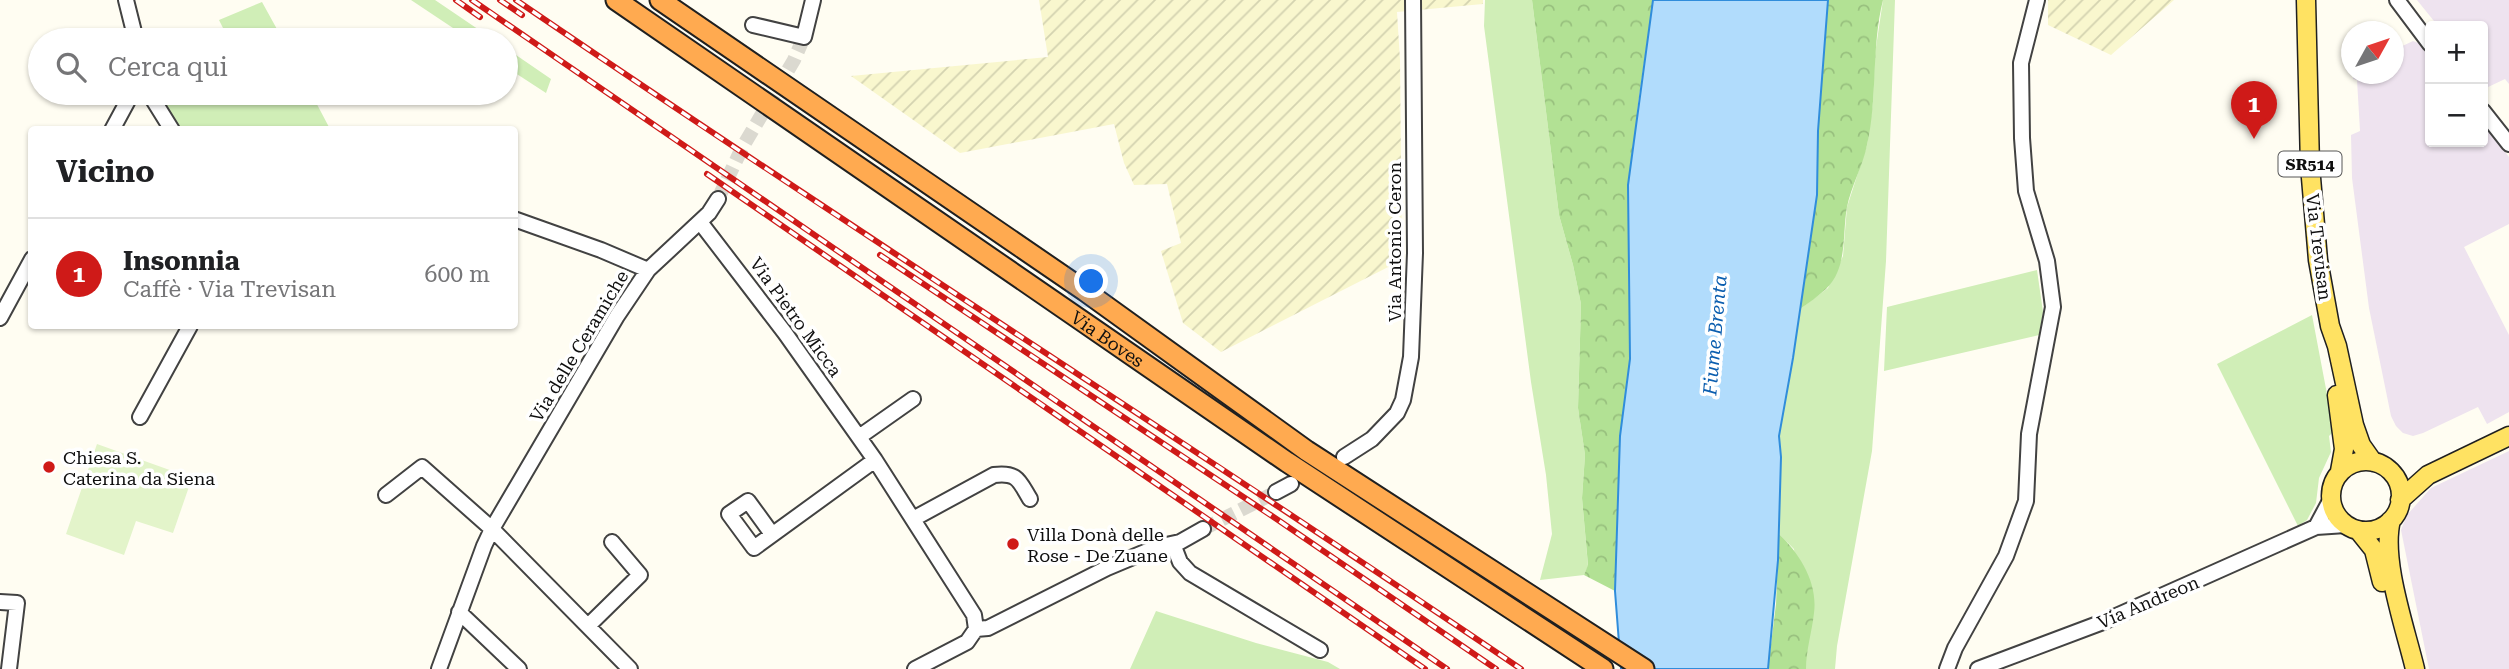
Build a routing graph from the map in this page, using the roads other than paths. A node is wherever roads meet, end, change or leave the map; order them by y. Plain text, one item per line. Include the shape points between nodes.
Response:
1 (126, 0) edge
2 (616, 0) edge
3 (660, 0) edge
4 (813, 0) edge
5 (1413, 0) edge
6 (2037, 0) edge
7 (2306, 0) edge
8 (2397, 0) edge
9 (753, 25) dead end
10 (133, 28) edge
11 (2425, 37) edge
12 (126, 105) edge
13 (156, 105) edge
14 (2488, 117) edge
15 (114, 126) edge
16 (170, 126) edge
17 (2509, 144) edge
18 (718, 200) tunnel mouth
19 (518, 220) edge
20 (700, 222) junction
21 (28, 266) edge
22 (648, 270) junction
23 (0, 318) edge
24 (2330, 326) junction
25 (188, 329) edge
26 (913, 400) dead end
27 (140, 417) dead end
28 (2509, 436) edge
29 (859, 437) junction
30 (1344, 457) dead end
31 (875, 460) junction
32 (2381, 466) junction
33 (2340, 471) junction
34 (2428, 475) junction
35 (1291, 484) dead end
36 (1276, 492) tunnel mouth
37 (386, 495) dead end
38 (1030, 499) dead end
39 (2331, 499) junction
40 (2400, 500) junction
41 (913, 519) junction
42 (2391, 520) junction
43 (2316, 527) junction
44 (2352, 527) junction
45 (492, 529) junction
46 (1203, 529) tunnel mouth
47 (772, 534) dead end
48 (612, 542) dead end
49 (1173, 544) junction
50 (0, 602) edge
51 (459, 612) junction
52 (589, 625) junction
53 (976, 629) junction
54 (1320, 650) dead end
55 (9, 669) edge
56 (439, 669) edge
57 (519, 669) edge
58 (630, 669) edge
59 (915, 669) edge
60 (1603, 669) edge
61 (1644, 669) edge
62 (1947, 669) edge
63 (1978, 669) edge
64 (2403, 669) edge
65 (2414, 669) edge

1 - 10 street
2 - 60 highway, Via Boves via 1286,462
3 - 61 highway, Via Boves via 1085,291 1307,451
4 - 9 street via 804,37
5 - 30 street, Via Antonio Ceron via 1411,357 1397,413 1372,439
6 - 62 street via 2021,63 2022,138 2025,191 2047,261 2053,307 2029,434 2026,500 2006,556
7 - 24 main road, Via Trevisan / SR514 via 2310,166 2318,260
8 - 11 street
12 - 15 street
13 - 16 street
14 - 17 street
18 - 20 street, Via delle Ceramiche
19 - 22 street
20 - 22 street, Via delle Ceramiche
20 - 29 street, Via Pietro Micca
21 - 23 street
22 - 45 street, Via delle Ceramiche
24 - 32 main road, Via Trevisan / SR514 via 2361,445
24 - 33 main road, Via Trevisan / SR514 via 2344,449
25 - 27 street
26 - 29 street
28 - 34 main road
29 - 31 street, Via Pietro Micca
31 - 41 street, Via Pietro Micca
31 - 47 street
32 - 33 main road via 2357,462
32 - 34 main road
32 - 40 main road, SR514 via 2398,483
33 - 39 main road, SR514
34 - 40 main road
35 - 36 street
37 - 45 street via 422,467
38 - 41 street via 1018,479 1007,473 994,475
39 - 43 street
39 - 44 main road via 2337,516
40 - 42 main road
41 - 53 street, Via Pietro Micca via 974,615
42 - 44 main road via 2374,530
42 - 65 main road via 2389,562
43 - 44 street, Via Andreon
43 - 63 street, Via Andreon via 2103,622
44 - 64 main road via 2374,550
45 - 51 street, Via delle Ceramiche
45 - 52 street
46 - 49 street
48 - 52 street via 640,575
49 - 53 street via 1142,552 988,628
49 - 54 street via 1190,573
50 - 55 street via 17,603
51 - 56 street, Via delle Ceramiche
51 - 57 street
52 - 58 street
53 - 59 street via 967,642

